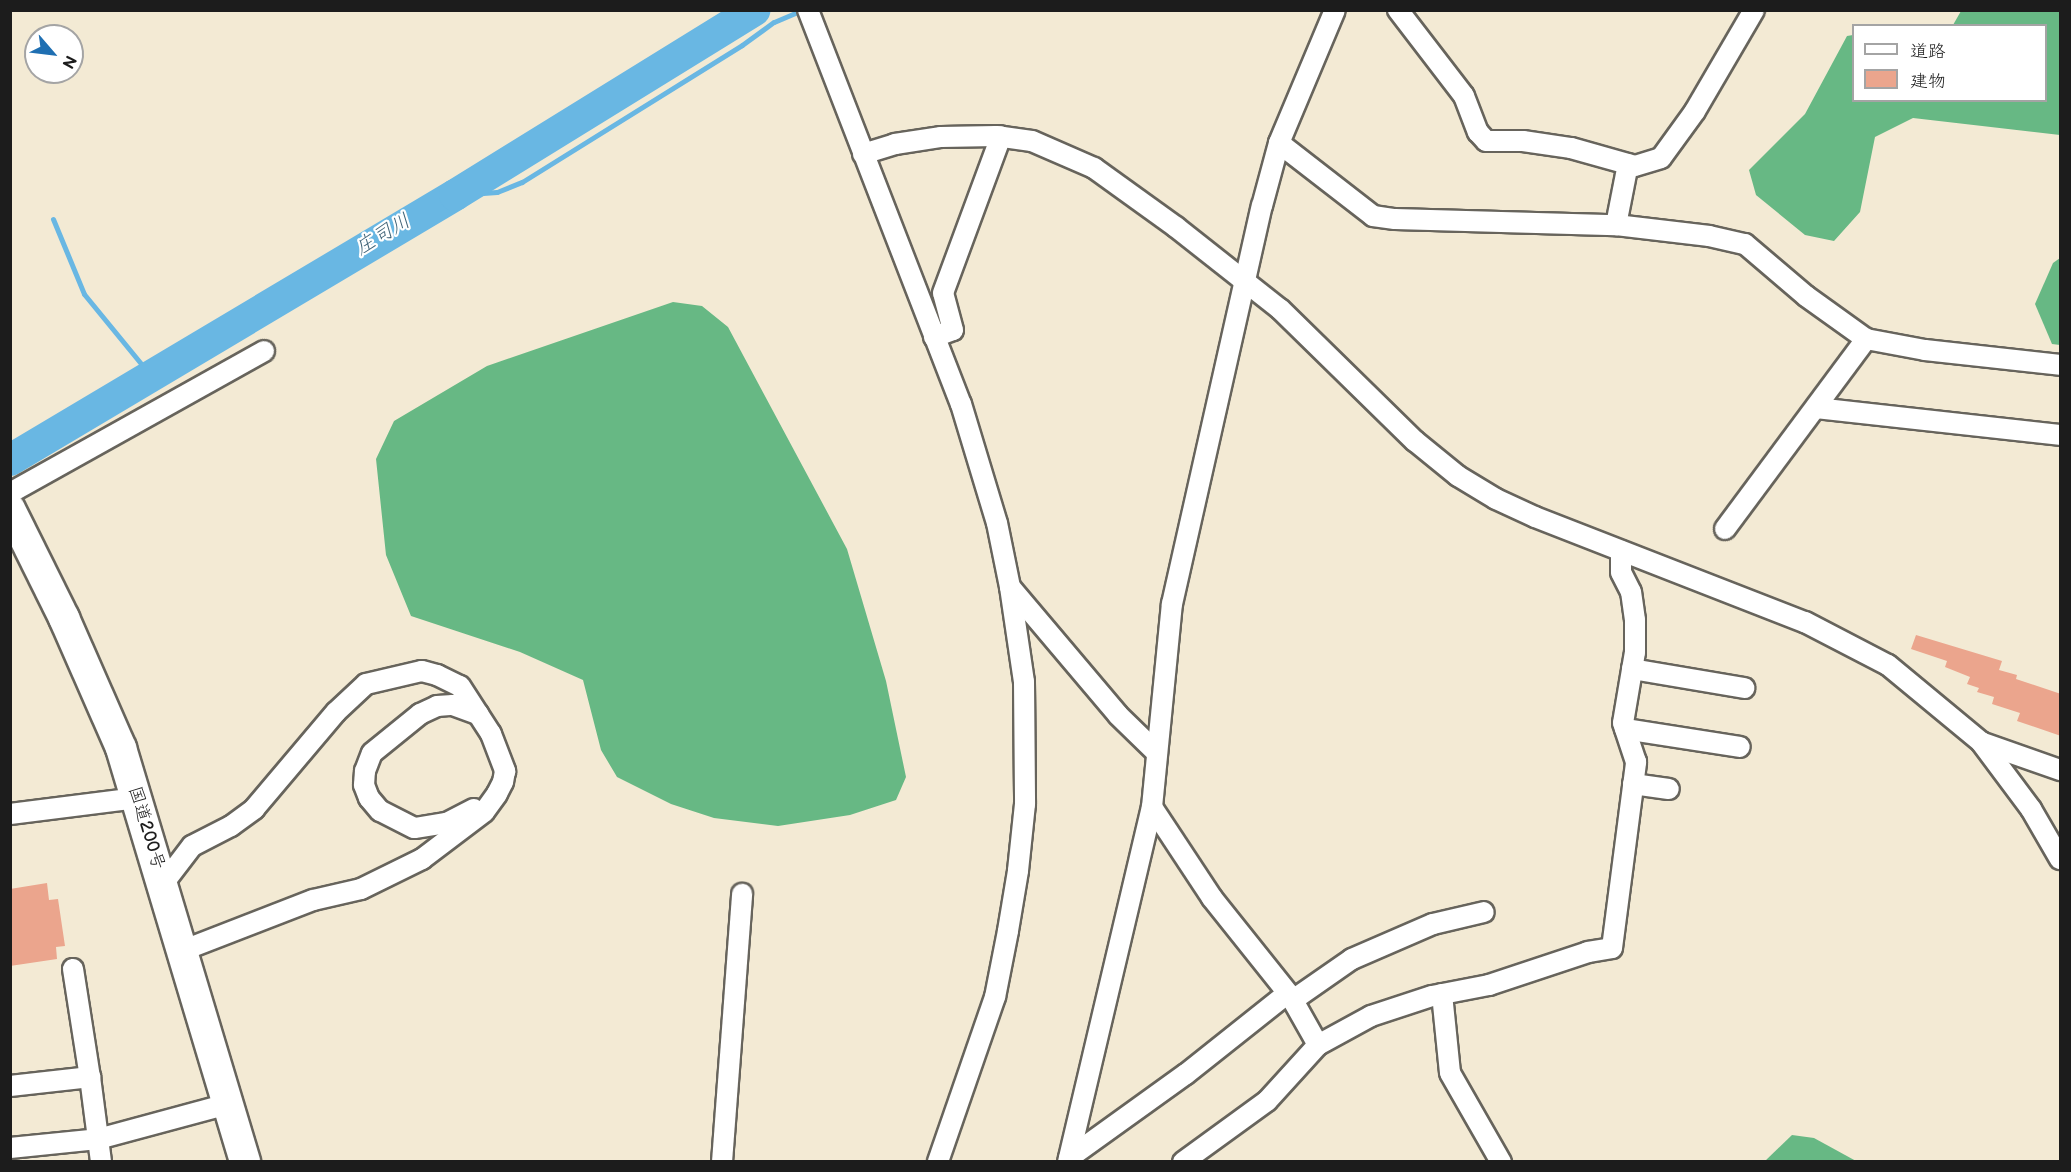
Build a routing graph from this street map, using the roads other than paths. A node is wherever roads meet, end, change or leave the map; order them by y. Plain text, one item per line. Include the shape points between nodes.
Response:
1 (1335, 10) edge
2 (1398, 10) edge
3 (1754, 10) edge
4 (811, 19) edge
5 (1001, 136) junction
6 (1279, 142) junction
7 (863, 154) junction
8 (1628, 164) junction
9 (1616, 225) junction
10 (1245, 282) junction
11 (934, 337) junction
12 (1866, 339) junction
13 (264, 351) dead end
14 (2061, 365) edge
15 (1816, 408) junction
16 (2061, 435) edge
17 (10, 493) edge
18 (10, 509) edge
19 (1725, 529) dead end
20 (1621, 551) junction
21 (1010, 587) junction
22 (1632, 669) junction
23 (1744, 688) dead end
24 (478, 714) junction
25 (1625, 729) junction
26 (1981, 742) junction
27 (1740, 747) dead end
28 (1155, 751) junction
29 (2061, 770) edge
30 (1634, 784) junction
31 (1669, 789) dead end
32 (137, 798) junction
33 (493, 800) junction
34 (1152, 807) junction
35 (10, 814) edge
36 (2061, 859) edge
37 (164, 884) junction
38 (742, 894) dead end
39 (1484, 912) dead end
40 (184, 950) junction
41 (73, 969) dead end
42 (1442, 994) junction
43 (1290, 996) junction
44 (1318, 1045) junction
45 (90, 1077) junction
46 (10, 1086) edge
47 (228, 1104) junction
48 (98, 1140) junction
49 (10, 1148) edge
50 (1068, 1160) edge
51 (102, 1161) edge
52 (245, 1161) edge
53 (722, 1161) edge
54 (938, 1161) edge
55 (1184, 1161) edge
56 (1501, 1161) edge

1 - 6 street
2 - 8 street via 1464,96 1478,132 1486,141 1571,148
3 - 8 street via 1695,111 1661,158 1635,166
4 - 7 street
5 - 7 street via 941,137
5 - 10 street via 1032,141 1094,168
5 - 11 street via 943,293 953,330
6 - 9 street via 1373,216
6 - 10 street
7 - 11 street
8 - 9 street
9 - 12 street via 1745,244 1806,296
10 - 20 street via 1280,309 1415,441 1458,476 1535,518
10 - 28 street via 1172,604
11 - 21 street via 961,404 982,473
12 - 14 street via 1925,350
12 - 15 street
13 - 17 street
15 - 16 street
15 - 19 street
18 - 32 highway, 国道200号 via 112,727
20 - 22 street via 1621,572 1630,592 1635,620
20 - 26 street via 1764,604 1842,639 1888,665
21 - 28 street via 1118,715
21 - 54 street via 1024,693 1025,804 1018,871 995,997
22 - 23 street
22 - 25 street
24 - 33 street via 491,734 504,771
24 - 33 street via 453,705 436,706 420,714 372,753 364,784 380,811 414,828 446,822
24 - 37 street via 460,686 422,670 366,684 336,712 254,809 192,846
25 - 27 street
25 - 30 street via 1636,762
26 - 29 street
26 - 36 street via 2031,809
28 - 34 street
30 - 31 street
30 - 42 street via 1612,948 1588,952 1489,985
32 - 35 street
32 - 37 highway, 国道200号
33 - 40 street via 484,812 422,859 361,889 313,900
34 - 43 street via 1212,898
34 - 50 street
37 - 40 highway, 国道200号
38 - 53 street
39 - 43 street via 1433,924 1352,959
40 - 47 highway, 国道200号
41 - 45 street
42 - 44 street via 1371,1016
42 - 56 street via 1450,1073
43 - 44 street
43 - 50 street
44 - 55 street via 1267,1101
45 - 46 street
45 - 48 street
47 - 48 street
47 - 52 highway, 国道200号
48 - 49 street
48 - 51 street

